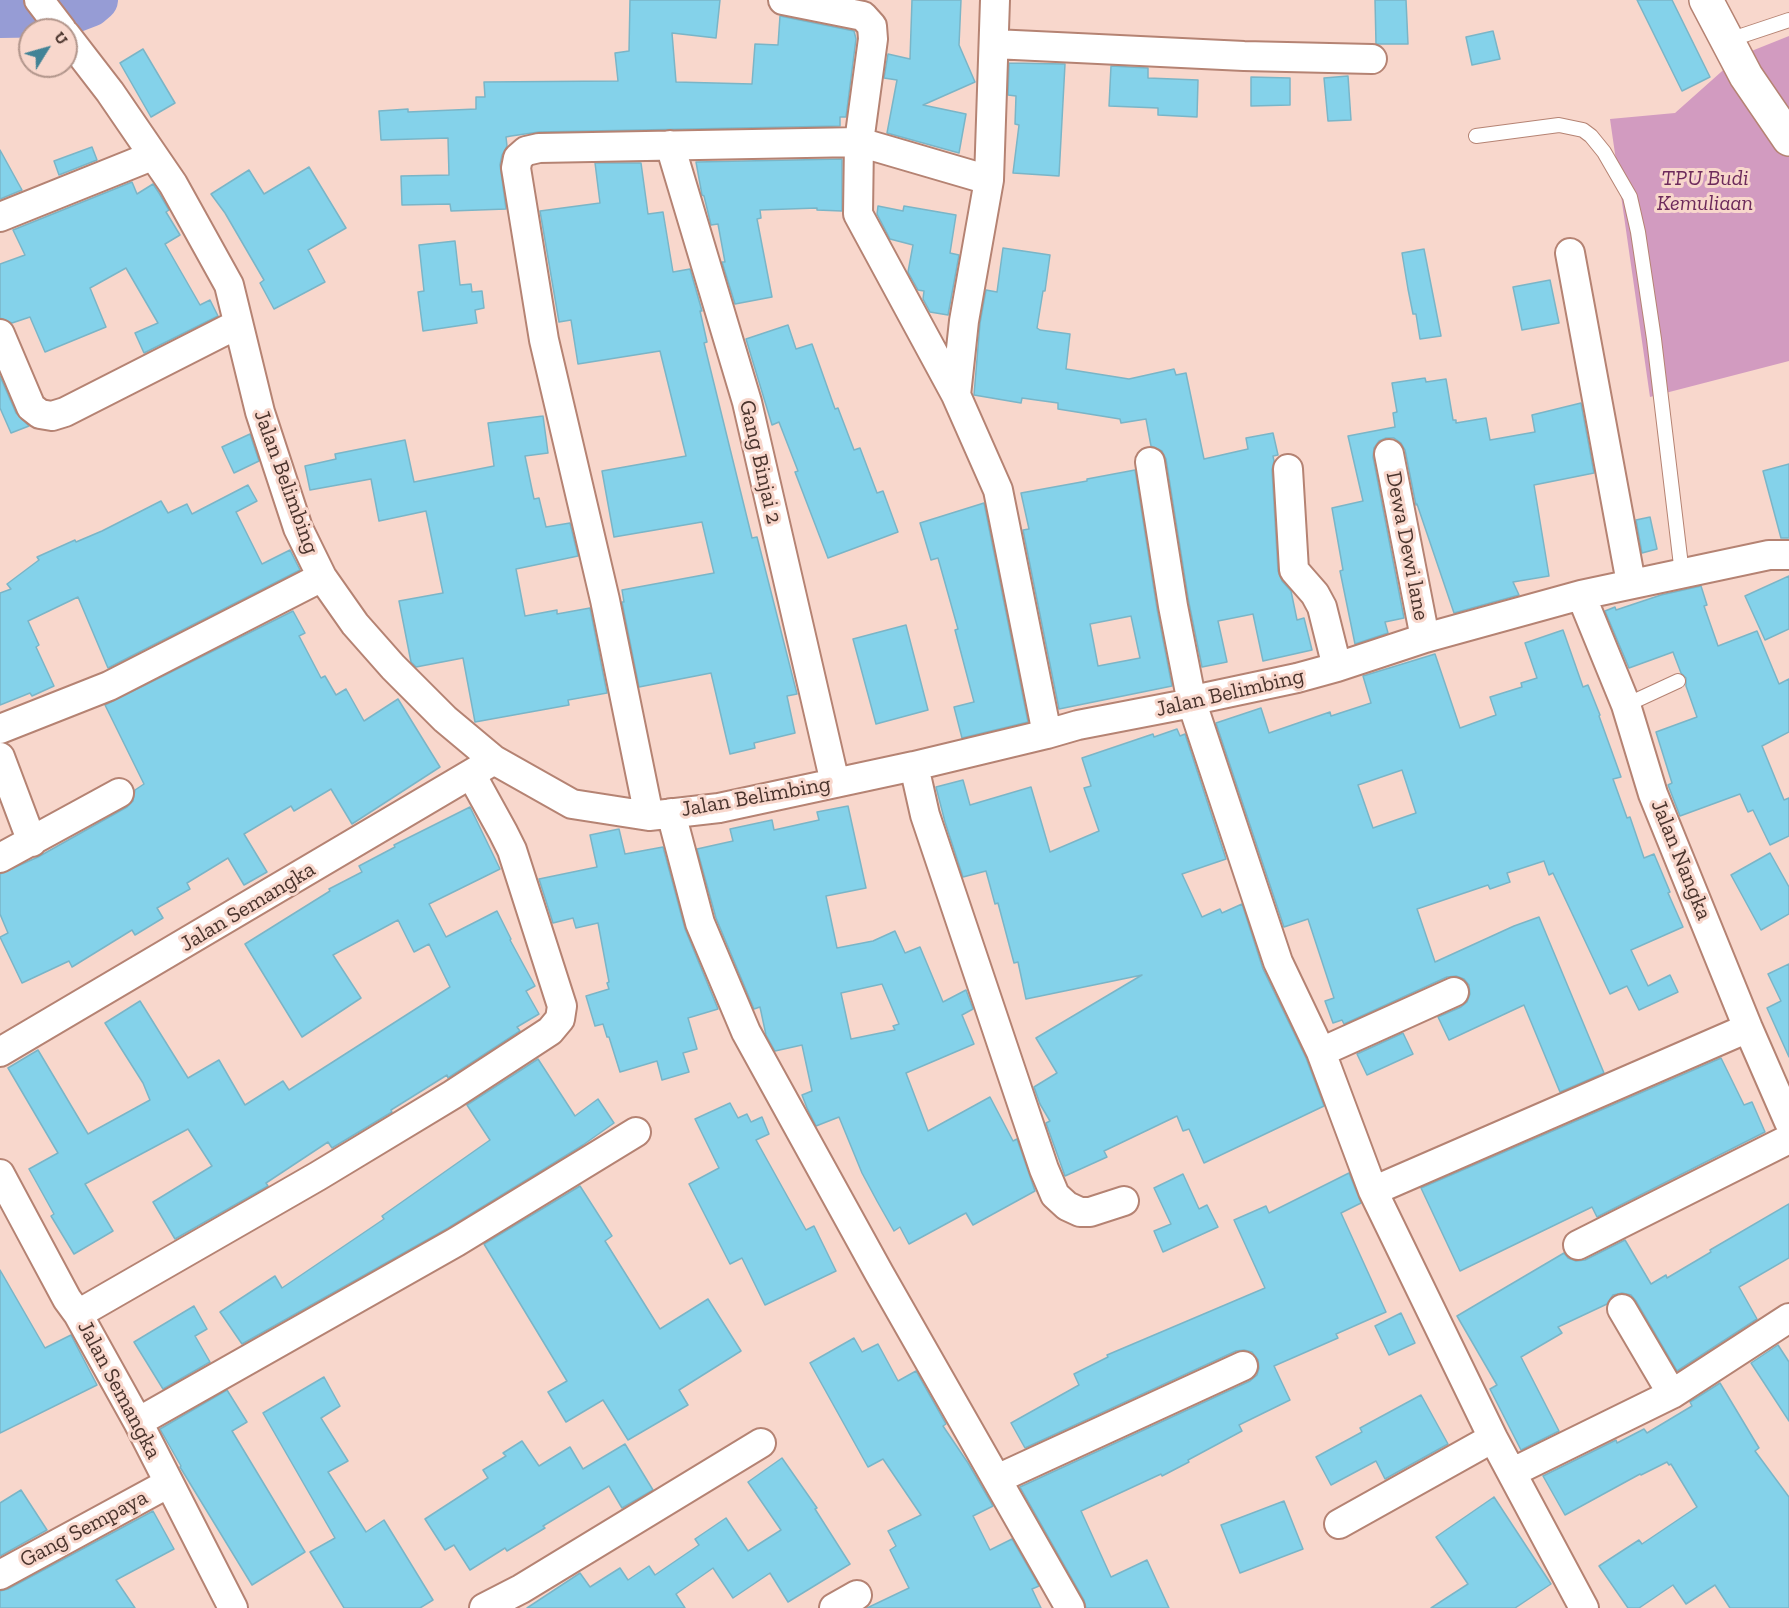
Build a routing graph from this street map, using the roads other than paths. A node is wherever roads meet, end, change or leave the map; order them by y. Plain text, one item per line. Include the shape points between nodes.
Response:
1 (39, 0) edge
2 (783, 0) edge
3 (995, 0) edge
4 (1706, 0) edge
5 (53, 18) edge
6 (1789, 20) edge
7 (1726, 41) junction
8 (994, 44) junction
9 (78, 51) edge
10 (1372, 59) dead end
11 (1476, 136) dead end
12 (1789, 139) edge
13 (859, 142) junction
14 (670, 145) junction
15 (152, 156) junction
16 (989, 180) junction
17 (0, 217) edge
18 (1570, 253) dead end
19 (238, 324) junction
20 (0, 334) edge
21 (956, 395) junction
22 (1389, 454) dead end
23 (1150, 462) dead end
24 (1288, 469) dead end
25 (1789, 555) edge
26 (1682, 574) junction
27 (322, 577) junction
28 (1631, 584) junction
29 (1581, 595) junction
30 (1425, 638) junction
31 (1337, 667) junction
32 (1678, 681) dead end
33 (1192, 703) junction
34 (1626, 705) junction
35 (0, 729) edge
36 (1047, 734) junction
37 (0, 757) edge
38 (914, 766) junction
39 (483, 767) junction
40 (835, 783) junction
41 (119, 793) dead end
42 (660, 814) junction
43 (32, 842) junction
44 (0, 858) edge
45 (1454, 992) dead end
46 (1748, 1028) junction
47 (0, 1052) edge
48 (1321, 1052) junction
49 (1789, 1122) edge
50 (636, 1132) dead end
51 (1789, 1140) edge
52 (0, 1174) edge
53 (1373, 1191) junction
54 (1124, 1201) dead end
55 (1578, 1245) dead end
56 (1622, 1309) dead end
57 (78, 1314) junction
58 (1789, 1318) edge
59 (1243, 1366) dead end
60 (1672, 1394) junction
61 (138, 1422) junction
62 (1493, 1438) junction
63 (761, 1443) dead end
64 (1513, 1472) junction
65 (997, 1479) junction
66 (169, 1483) junction
67 (1339, 1524) dead end
68 (0, 1575) edge
69 (233, 1608) edge
70 (484, 1608) edge
71 (1070, 1608) edge
72 (1584, 1608) edge

1 - 5 street
2 - 13 street via 863,16 871,22 873,39
3 - 8 street
4 - 7 street
6 - 7 lane
7 - 12 street
8 - 10 street
8 - 16 street
9 - 15 street, Jalan Belimbing
11 - 26 lane via 1559,125 1583,130 1604,152 1630,197 1654,339
13 - 14 street
13 - 16 street
13 - 21 street via 860,220
14 - 40 street, Gang Binjai 2 via 747,402
14 - 42 street via 539,148 526,151 518,158 516,168 544,339
15 - 17 street
15 - 19 street, Jalan Belimbing via 173,184 229,285
16 - 21 street via 964,321
18 - 28 street
19 - 20 street via 52,416 39,414 31,407
19 - 27 street, Jalan Belimbing via 260,412 298,528
21 - 36 street via 1001,502
22 - 30 street, Dewa Dewi lane
23 - 33 street
24 - 31 street via 1294,570 1322,607
25 - 26 street, Jalan Belimbing via 1769,555
26 - 28 street, Jalan Belimbing
27 - 35 street via 109,686
27 - 39 street, Jalan Belimbing via 355,624 445,719
28 - 29 street, Jalan Belimbing
29 - 30 street, Jalan Belimbing
29 - 34 street, Jalan Nangka
30 - 31 street, Jalan Belimbing
31 - 33 street, Jalan Belimbing
32 - 34 lane
33 - 36 street, Jalan Belimbing
33 - 48 street via 1278,962
34 - 46 street, Jalan Nangka via 1653,794
36 - 38 street, Jalan Belimbing
37 - 43 street
38 - 40 street, Jalan Belimbing
38 - 54 street via 925,815 1055,1195 1080,1212
39 - 42 street, Jalan Belimbing via 572,804
39 - 47 street, Jalan Semangka
39 - 57 street via 562,1006 560,1019 550,1031 452,1095
40 - 42 street, Jalan Belimbing via 719,808
41 - 43 street
42 - 65 street via 746,1032
43 - 44 street
45 - 48 street
46 - 49 street, Jalan Nangka
46 - 53 street
48 - 53 street
50 - 61 street via 456,1242
51 - 55 street
52 - 57 street, Jalan Semangka
53 - 62 street
56 - 60 street
57 - 61 street, Jalan Semangka
58 - 60 street
59 - 65 street
60 - 64 street
61 - 66 street, Jalan Semangka
62 - 64 street
62 - 67 street
63 - 70 street
64 - 72 street
65 - 71 street
66 - 68 street, Gang Sempaya
66 - 69 street, Jalan Semangka

